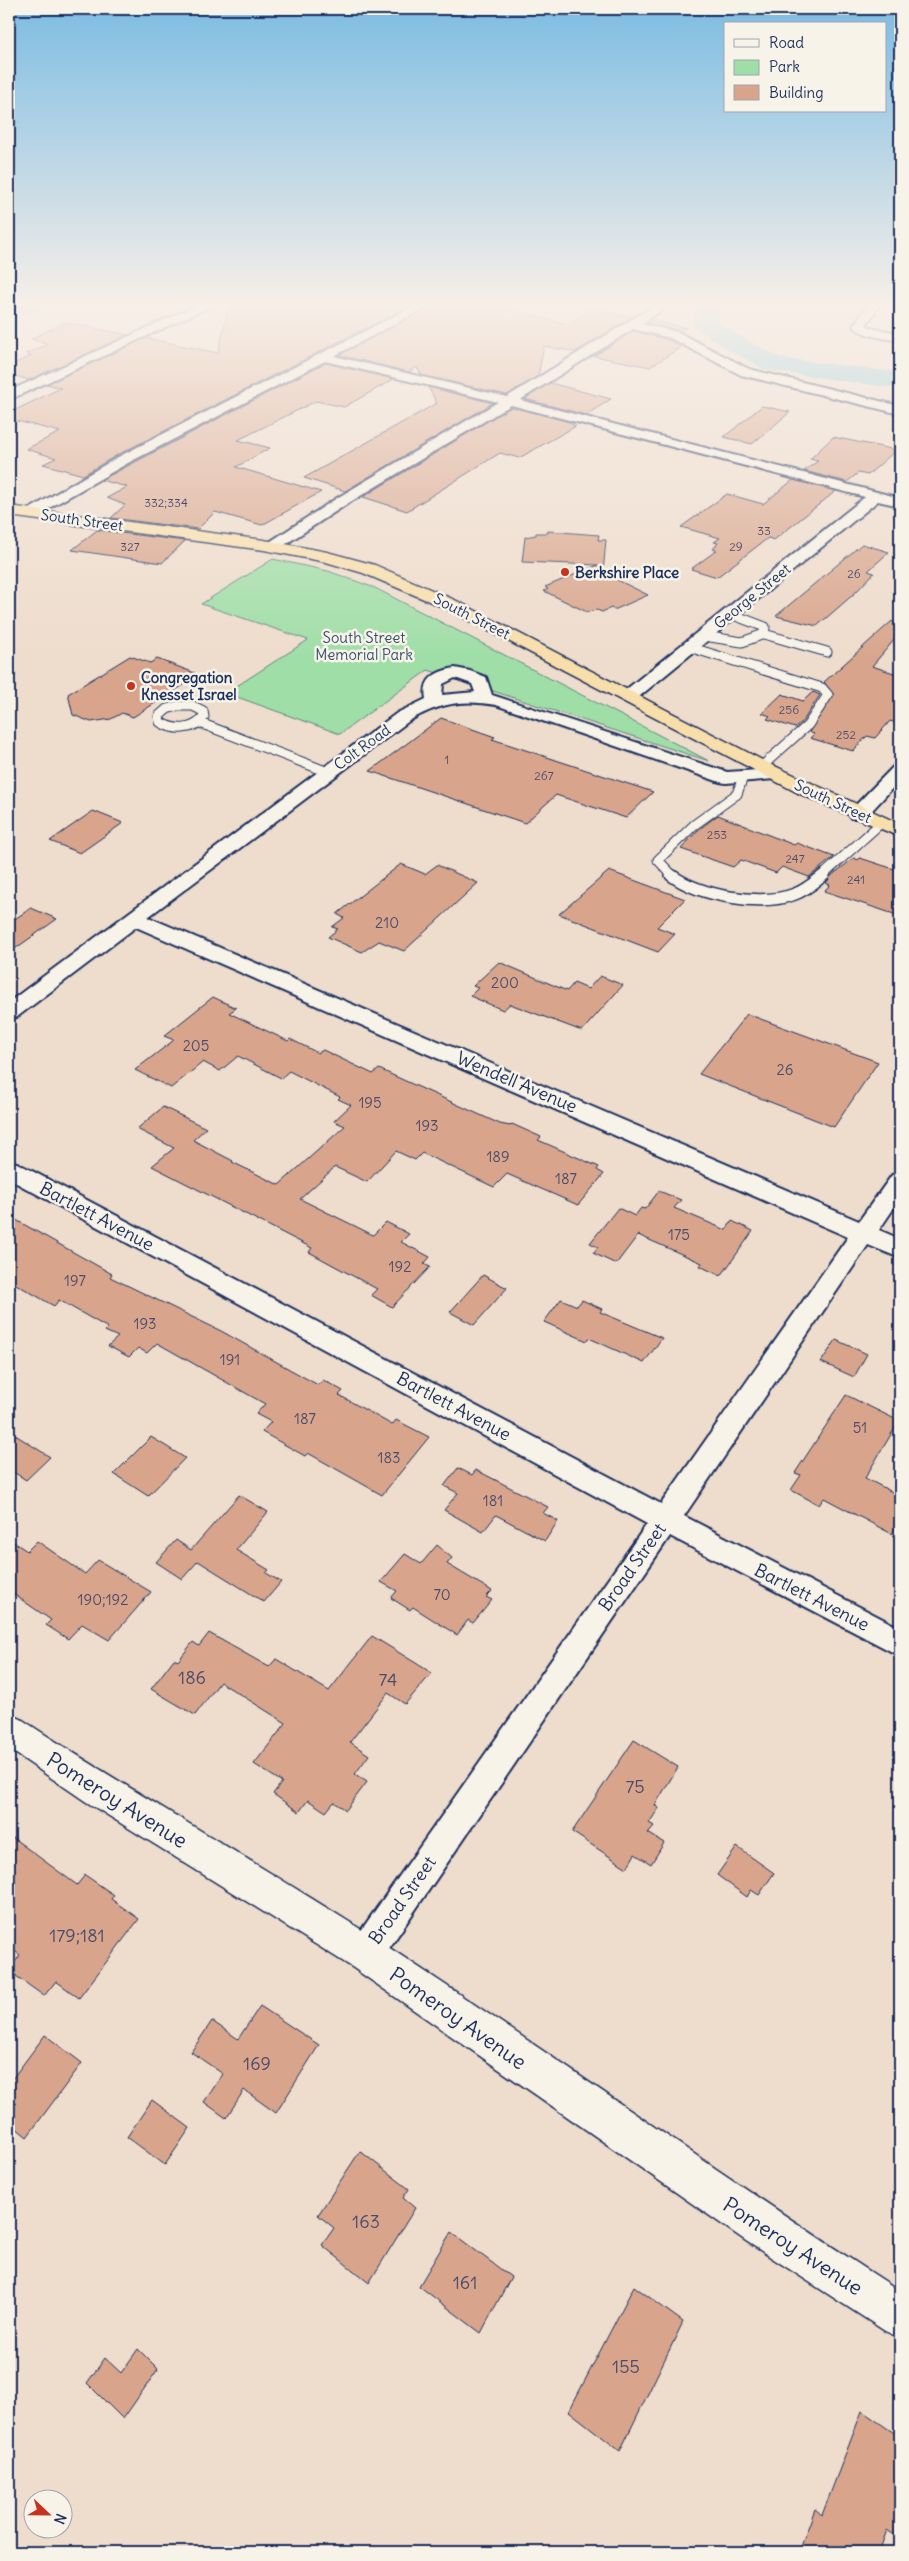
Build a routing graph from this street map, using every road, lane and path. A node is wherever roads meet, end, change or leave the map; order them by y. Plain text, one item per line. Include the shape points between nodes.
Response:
1 (200, 422) edge
2 (475, 422) edge
3 (588, 422) edge
4 (875, 496) junction
5 (900, 502) edge
6 (9, 511) edge
7 (30, 514) junction
8 (273, 546) junction
9 (731, 614) junction
10 (764, 634) junction
11 (704, 636) junction
12 (689, 647) junction
13 (827, 652) dead end
14 (629, 696) junction
15 (200, 723) junction
16 (768, 770) junction
17 (900, 770) edge
18 (328, 772) junction
19 (743, 777) junction
20 (858, 814) junction
21 (881, 823) junction
22 (900, 831) edge
23 (133, 918) junction
24 (9, 1012) edge
25 (9, 1169) edge
26 (900, 1181) edge
27 (865, 1233) junction
28 (900, 1249) edge
29 (665, 1521) junction
30 (900, 1642) edge
31 (9, 1730) edge
32 (365, 1954) junction
33 (900, 2316) edge

1 - 7 street via 124,460
2 - 8 street
3 - 4 street
4 - 5 street
4 - 9 street, George Street
6 - 7 highway, South Street
7 - 8 highway, South Street
8 - 14 highway, South Street via 338,560 408,584
9 - 10 lane via 765,627
9 - 11 street, George Street
10 - 11 lane via 741,643
10 - 13 lane
11 - 12 street, George Street
12 - 14 street, George Street
12 - 16 lane via 822,688 828,695
14 - 16 highway, South Street
15 - 15 lane via 204,713 192,706 173,707 159,716 162,724 174,728
15 - 18 lane
16 - 19 street, Colt Road
16 - 20 highway, South Street
17 - 20 street
18 - 19 street, Colt Road via 420,705 435,700 485,698 726,778
18 - 23 street, Colt Road
19 - 21 lane via 737,794 694,824 658,860 675,878 714,895 770,900 796,894 814,883
20 - 21 highway, South Street
21 - 22 highway, South Street
23 - 24 street, Colt Road
23 - 27 street, Wendell Avenue
25 - 29 street, Bartlett Avenue via 512,1436
26 - 27 street, Broad Street
27 - 28 street, Wendell Avenue
27 - 29 street, Broad Street
29 - 30 street, Bartlett Avenue
29 - 32 street, Broad Street
31 - 32 street, Pomeroy Avenue via 97,1789
32 - 33 street, Pomeroy Avenue via 760,2226

